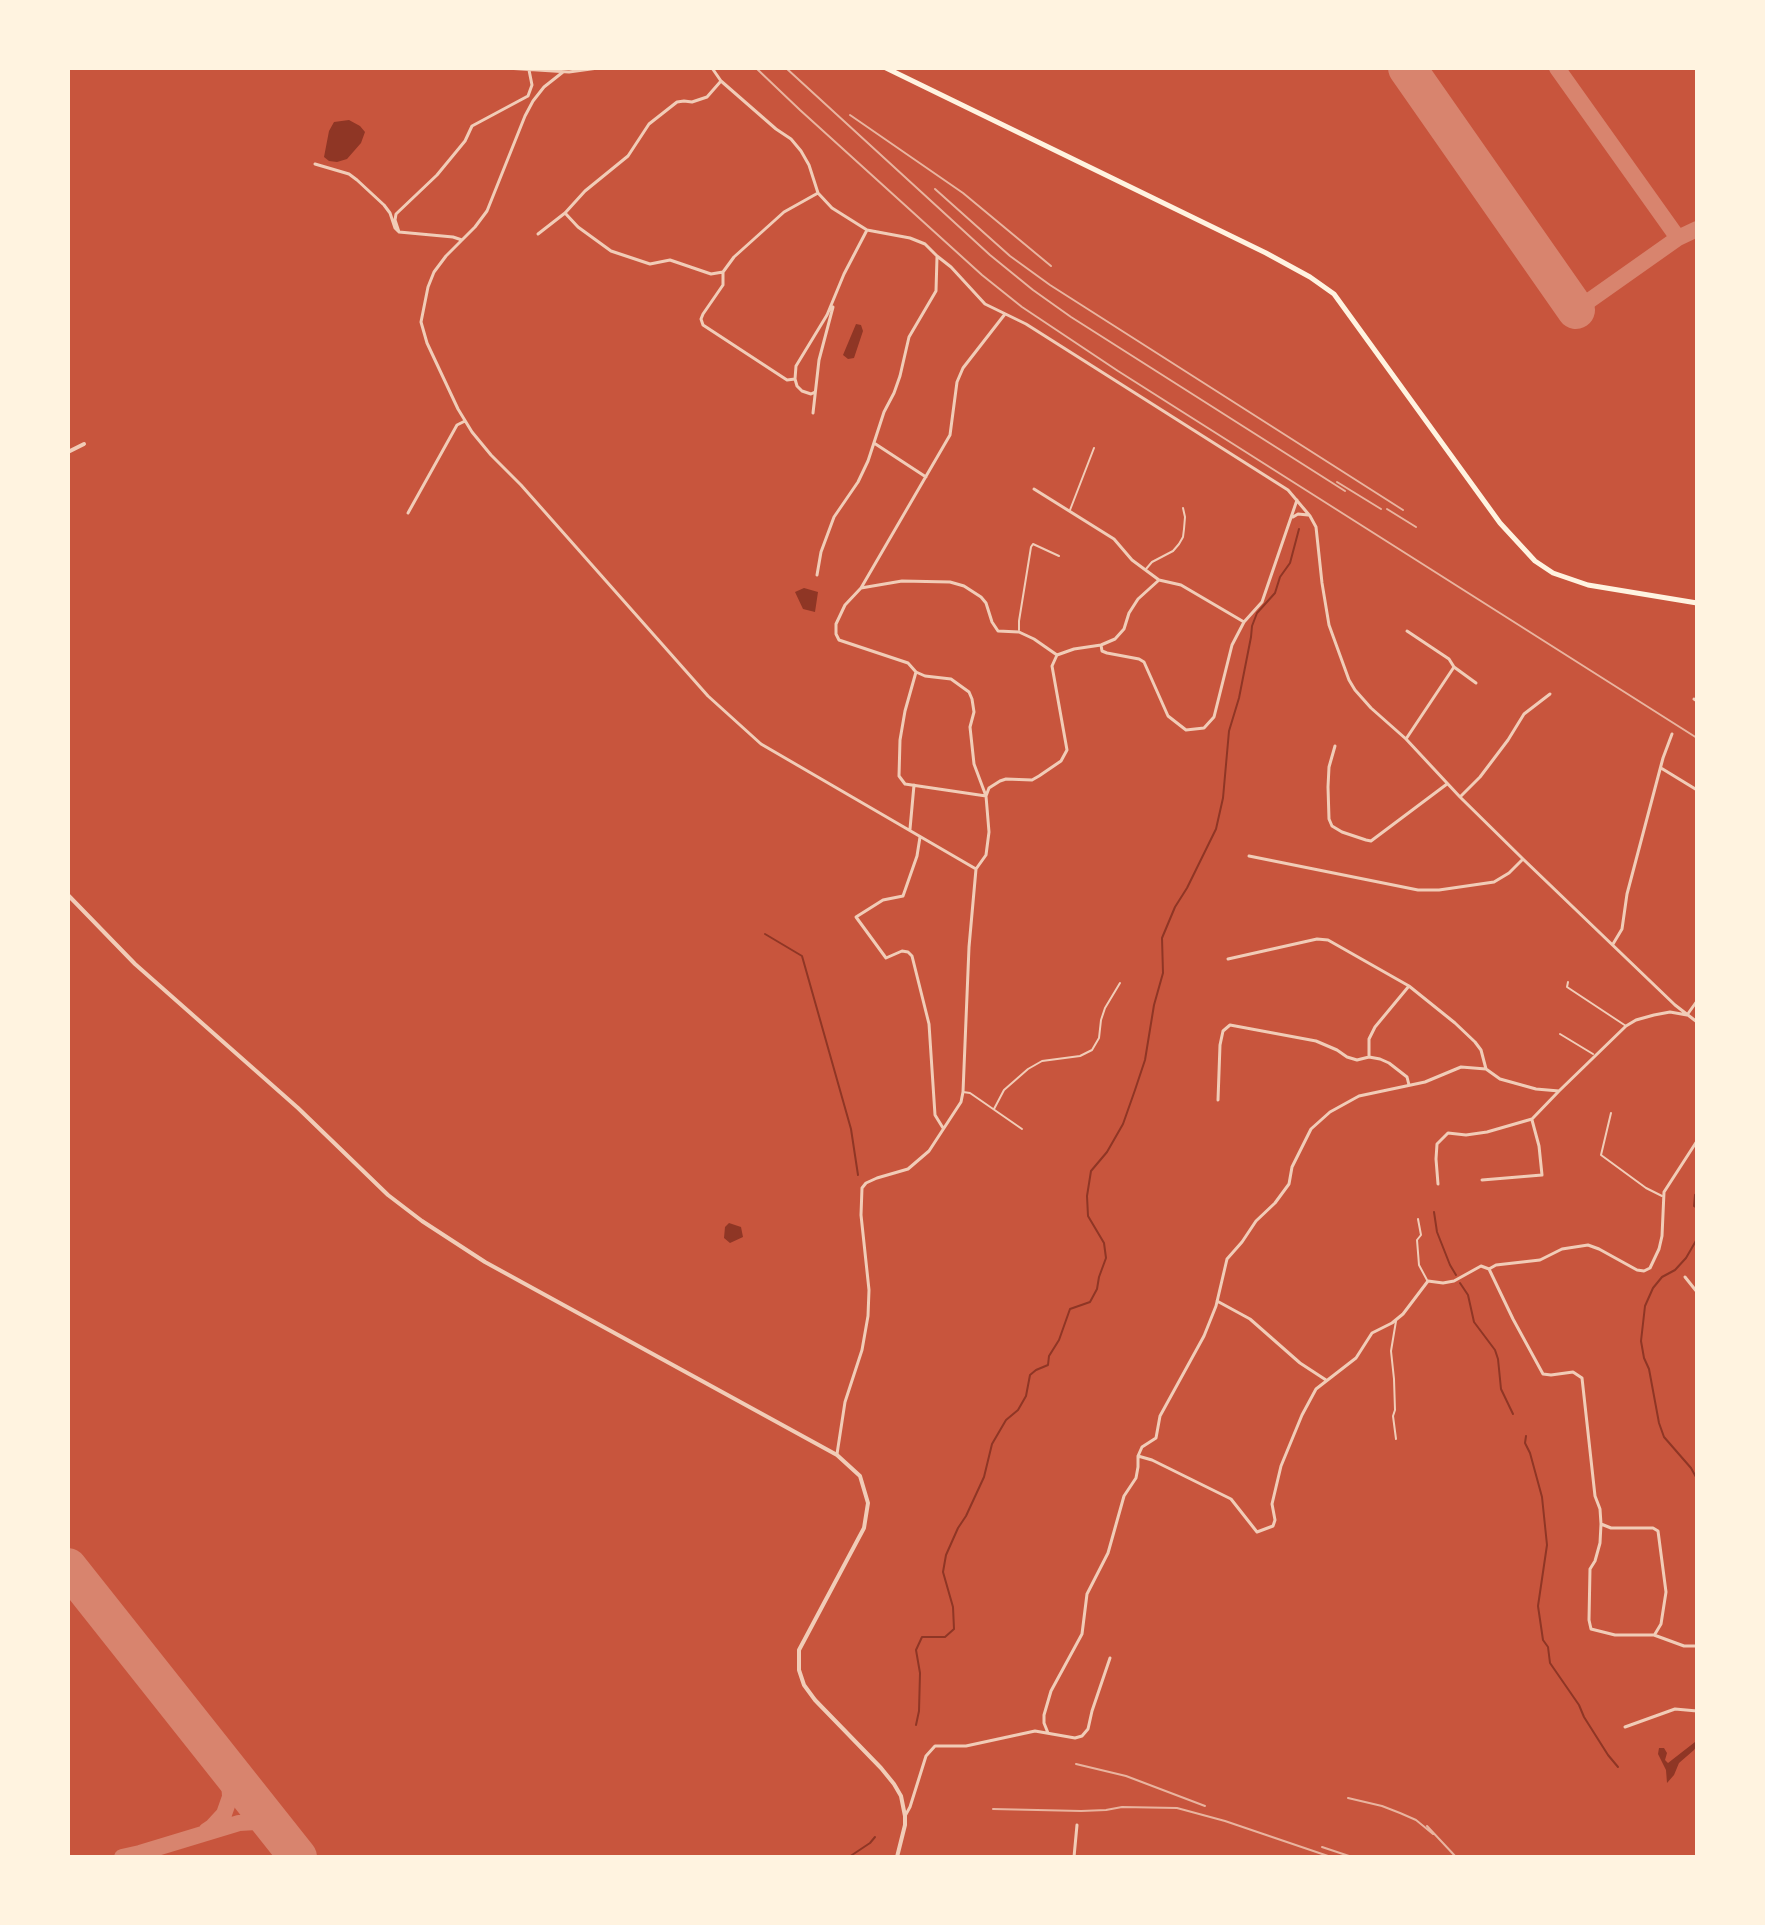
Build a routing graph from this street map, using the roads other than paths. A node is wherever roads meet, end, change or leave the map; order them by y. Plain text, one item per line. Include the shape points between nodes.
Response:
1 (506, 68) edge
2 (598, 68) edge
3 (712, 68) edge
4 (886, 68) edge
5 (528, 69) edge
6 (569, 70) edge
7 (563, 72) junction
8 (721, 81) junction
9 (315, 164) dead end
10 (818, 193) junction
11 (565, 213) junction
12 (867, 230) junction
13 (399, 232) junction
14 (538, 234) dead end
15 (462, 240) junction
16 (937, 256) junction
17 (723, 272) junction
18 (833, 303) junction
19 (1005, 314) junction
20 (795, 379) junction
21 (815, 392) junction
22 (813, 413) dead end
23 (465, 421) junction
24 (874, 443) junction
25 (84, 444) dead end
26 (1094, 448) dead end
27 (68, 452) edge
28 (926, 477) junction
29 (1034, 489) dead end
30 (1297, 500) junction
31 (1183, 508) dead end
32 (1069, 512) junction
33 (408, 513) dead end
34 (1310, 516) junction
35 (1289, 524) junction
36 (1059, 556) dead end
37 (1146, 570) junction
38 (817, 575) dead end
39 (1159, 580) junction
40 (861, 588) junction
41 (1697, 603) edge
42 (1244, 622) junction
43 (1407, 631) dead end
44 (1019, 632) junction
45 (1101, 645) junction
46 (1057, 655) junction
47 (1454, 667) junction
48 (916, 672) junction
49 (1476, 683) dead end
50 (1550, 694) dead end
51 (1672, 734) dead end
52 (1406, 739) junction
53 (1335, 746) dead end
54 (1661, 768) junction
55 (1447, 784) junction
56 (914, 785) junction
57 (1697, 790) edge
58 (986, 796) junction
59 (1460, 797) junction
60 (910, 831) junction
61 (920, 837) junction
62 (1249, 856) dead end
63 (1523, 859) junction
64 (976, 869) junction
65 (68, 895) edge
66 (1613, 944) junction
67 (1228, 959) dead end
68 (1568, 982) dead end
69 (1120, 983) dead end
70 (1409, 986) junction
71 (1697, 1001) edge
72 (1687, 1015) junction
73 (1697, 1022) edge
74 (1626, 1026) junction
75 (1560, 1034) dead end
76 (1595, 1056) junction
77 (1369, 1057) junction
78 (1486, 1069) junction
79 (1409, 1085) junction
80 (1559, 1091) junction
81 (963, 1092) junction
82 (1218, 1100) dead end
83 (994, 1109) junction
84 (1611, 1113) dead end
85 (1532, 1119) junction
86 (943, 1128) junction
87 (1022, 1129) dead end
88 (1697, 1141) edge
89 (1482, 1180) dead end
90 (1438, 1184) dead end
91 (1662, 1196) junction
92 (1418, 1219) dead end
93 (1489, 1269) junction
94 (1685, 1277) dead end
95 (1428, 1281) junction
96 (1697, 1292) edge
97 (1217, 1301) junction
98 (1396, 1320) junction
99 (1326, 1380) junction
100 (1396, 1439) dead end
101 (837, 1455) junction
102 (1138, 1456) junction
103 (1601, 1524) junction
104 (1654, 1635) junction
105 (1697, 1646) edge
106 (1110, 1658) dead end
107 (1697, 1711) edge
108 (1625, 1727) dead end
109 (1048, 1733) junction
110 (905, 1816) junction
111 (1077, 1825) dead end
112 (897, 1857) edge
113 (1074, 1857) edge

1 - 5 street
2 - 6 street
3 - 8 street
4 - 41 main road via 1310,277 1334,294 1500,523 1535,561 1588,585
5 - 7 street
5 - 13 street via 528,96 472,126 437,175 396,214
6 - 7 street
7 - 15 street via 533,101 487,211
8 - 10 street via 791,139 809,165
8 - 11 street via 707,97 677,102 649,124 628,156
9 - 13 street via 357,180 384,205
10 - 12 street
10 - 17 street via 784,212
11 - 14 street
11 - 17 street via 611,251 650,264 670,260 711,274
12 - 16 street via 910,238
12 - 18 street
13 - 15 street
15 - 23 street via 434,272 421,322
16 - 19 street via 985,304
16 - 24 street via 936,291 909,337
17 - 20 street via 723,285 703,314 703,325 787,380
18 - 20 street via 796,366
18 - 21 street
19 - 28 street via 963,368 950,435
19 - 30 street via 1275,481
20 - 21 street via 802,391
21 - 22 street
23 - 33 street via 457,425
23 - 60 street via 734,720 761,744
24 - 28 street
24 - 38 street via 858,482 834,517
25 - 27 street
26 - 32 lane
28 - 40 street
29 - 32 street
30 - 34 street
30 - 35 street
31 - 37 lane via 1179,544
32 - 37 street via 1114,539
34 - 35 street via 1298,514
34 - 52 street via 1316,527 1329,625 1349,680
35 - 42 street via 1262,602
36 - 44 lane via 1031,547
37 - 39 street
39 - 42 street via 1181,585
39 - 45 street via 1138,599 1124,629
40 - 44 street via 902,581 950,582 981,597 998,631
40 - 48 street via 836,624 839,640 908,663
42 - 45 street via 1232,645 1214,717 1204,728 1186,730 1168,716 1144,662 1107,653
43 - 47 street
44 - 46 street
45 - 46 street
46 - 58 street via 1052,666 1067,750 1061,761 1032,780 1000,781
47 - 49 street
47 - 52 street
48 - 56 street via 900,740 899,776
48 - 58 street via 951,679 969,692 974,764
50 - 59 street via 1524,714
51 - 54 street
52 - 55 street
53 - 55 street via 1329,767 1329,819 1342,832 1371,841
54 - 57 street
54 - 66 street via 1622,929
55 - 59 street
56 - 58 street
56 - 60 street
58 - 64 street via 988,844
59 - 63 street
60 - 61 street
61 - 64 street
61 - 86 street via 903,896 883,900 856,917 886,958 902,951 912,956 929,1024 935,1115
62 - 63 street via 1418,890 1494,882
63 - 66 street
64 - 81 street
65 - 101 street via 135,964 422,1221 485,1262
66 - 72 street
67 - 70 street via 1328,940
68 - 74 lane via 1567,987
69 - 83 lane via 1105,1008 1092,1050 1028,1069 1004,1090
70 - 77 street via 1375,1027
70 - 78 street via 1475,1042
71 - 72 street
72 - 73 street
72 - 74 street via 1670,1012
74 - 76 street
75 - 76 lane
76 - 80 street
77 - 79 street via 1389,1063
77 - 82 street via 1357,1060 1316,1041 1230,1025 1220,1045
78 - 79 street via 1461,1067
78 - 80 street via 1500,1079
79 - 97 street via 1359,1096 1311,1129 1289,1184 1227,1259
80 - 85 street
81 - 83 lane
81 - 86 street via 957,1112
83 - 87 lane
84 - 91 lane via 1601,1155
85 - 89 street via 1542,1175
85 - 90 street via 1487,1132 1448,1133 1437,1144
86 - 101 street via 929,1151 908,1169 862,1188 868,1316
88 - 91 street
91 - 93 street via 1662,1236 1656,1260 1644,1271 1588,1245
92 - 95 lane via 1419,1265
93 - 95 street via 1481,1266 1454,1281
93 - 103 street via 1543,1374 1573,1372 1582,1378
94 - 96 street
95 - 98 street
97 - 99 street via 1250,1319
97 - 102 street via 1160,1416 1156,1438
98 - 99 street via 1372,1333 1356,1358
98 - 100 lane via 1391,1351
99 - 102 street via 1302,1415 1281,1466 1273,1526 1257,1532 1231,1499
101 - 110 street via 860,1476 868,1503 866,1519 799,1650 799,1670 815,1700 894,1784
102 - 109 street via 1136,1478 1124,1496 1108,1553 1087,1594 1082,1634 1051,1691 1044,1715
103 - 104 street via 1658,1531 1666,1592
103 - 104 street via 1590,1569 1591,1629
104 - 105 street
106 - 109 street via 1088,1729 1075,1738
107 - 108 street via 1661,1712
109 - 110 street via 935,1746 926,1756
110 - 112 street
111 - 113 street

